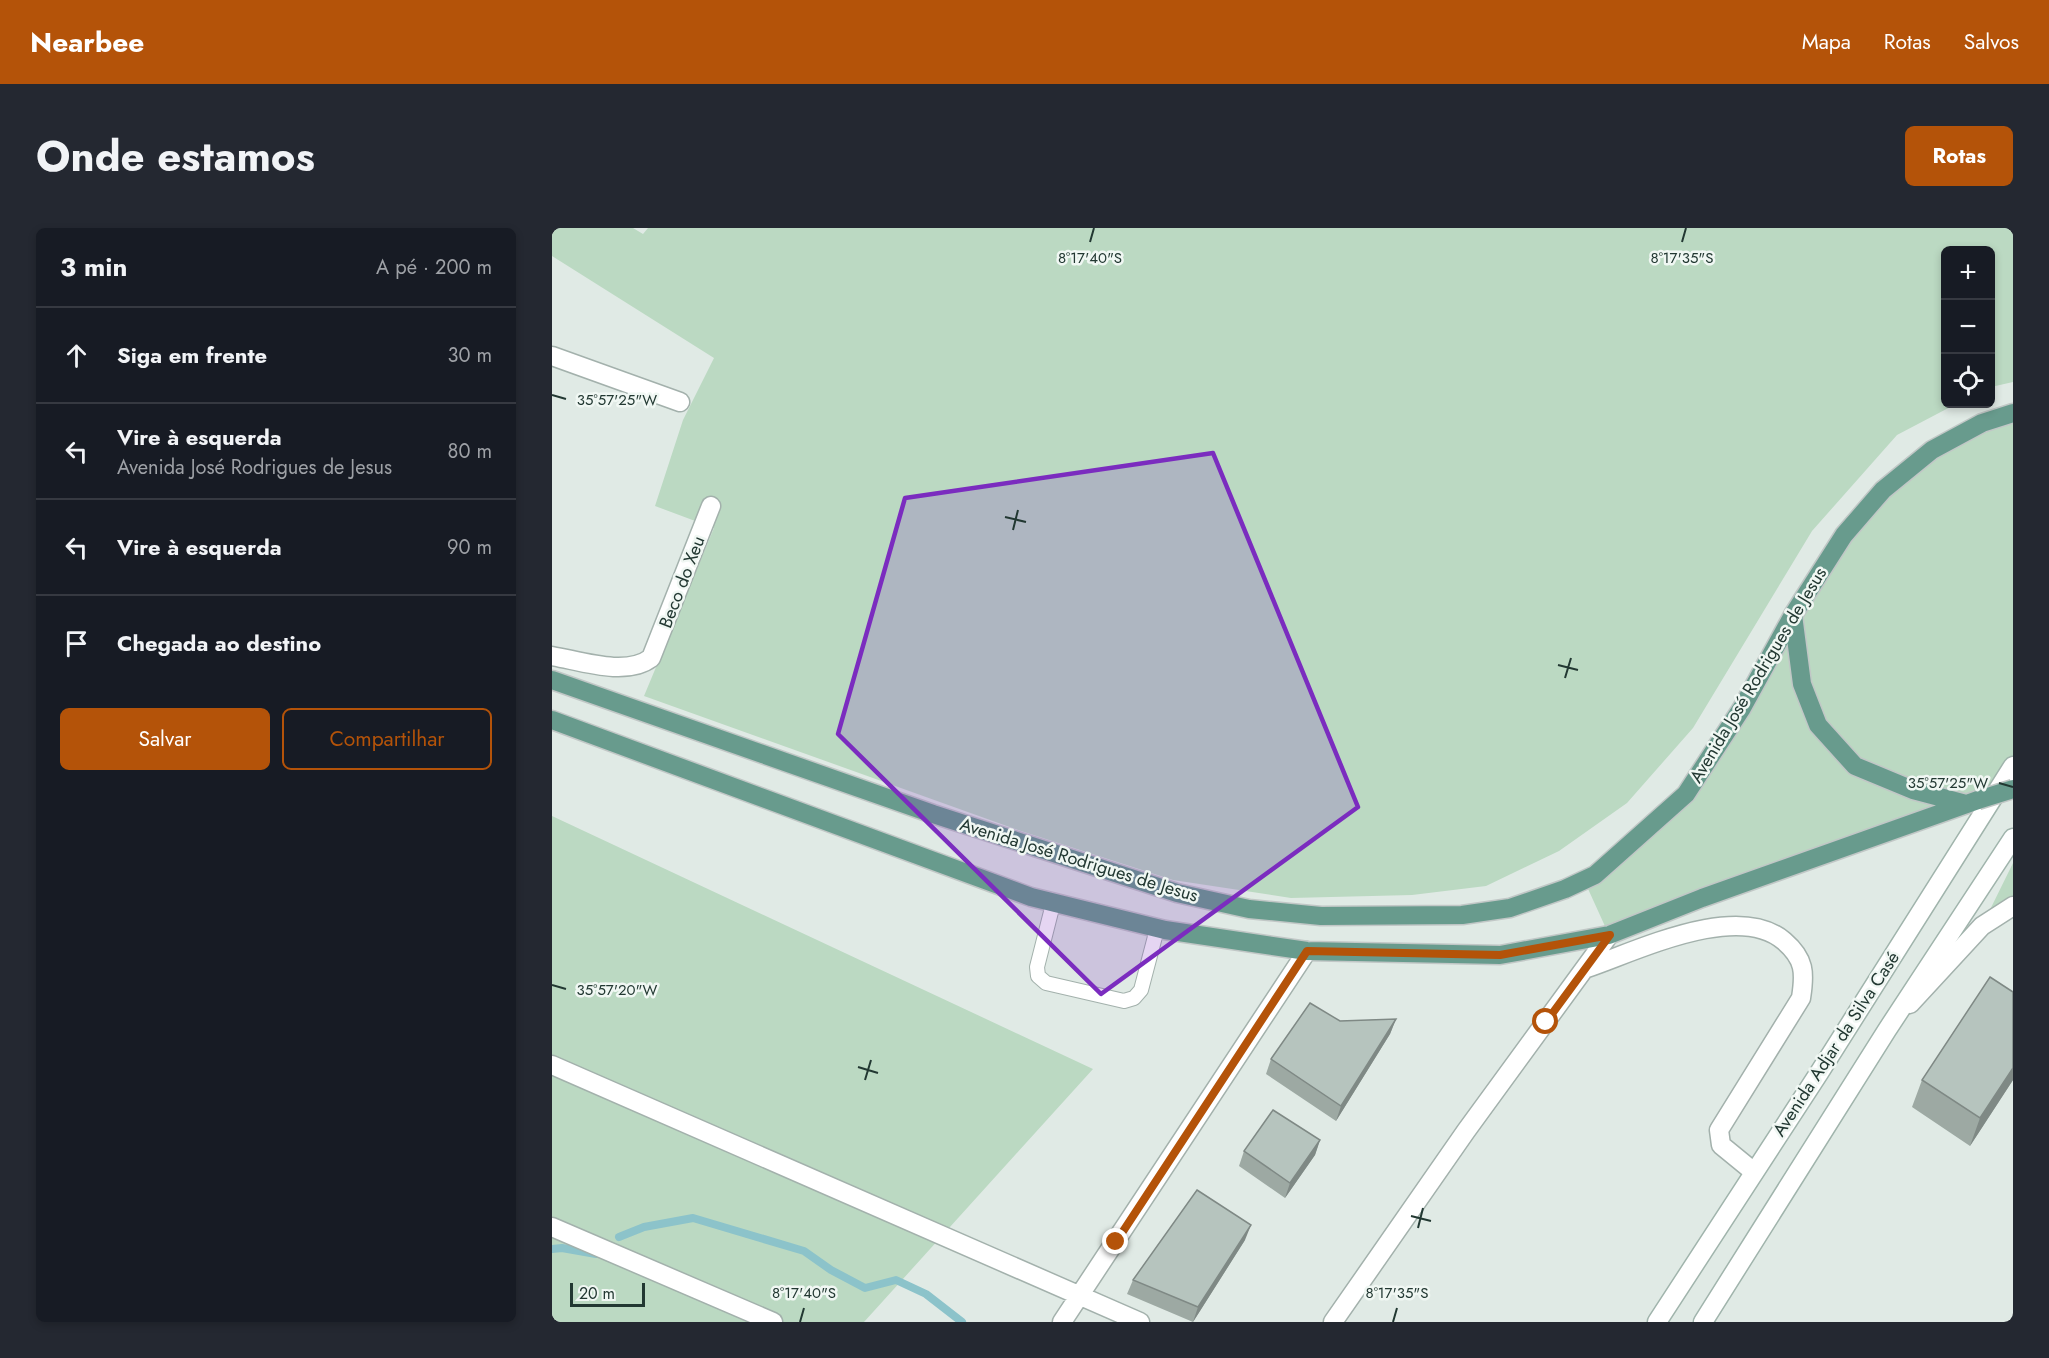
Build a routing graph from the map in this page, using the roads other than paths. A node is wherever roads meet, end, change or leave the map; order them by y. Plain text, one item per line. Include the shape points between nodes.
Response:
1 (552, 356) edge
2 (680, 402) dead end
3 (2013, 413) edge
4 (711, 506) dead end
5 (1793, 615) junction
6 (552, 656) edge
7 (552, 680) edge
8 (552, 720) edge
9 (2013, 766) edge
10 (2013, 789) edge
11 (1972, 802) junction
12 (2013, 838) edge
13 (1053, 904) junction
14 (2013, 906) edge
15 (1157, 929) junction
16 (1610, 935) junction
17 (1307, 951) junction
18 (1587, 968) junction
19 (1887, 1030) junction
20 (552, 1065) edge
21 (1754, 1172) junction
22 (552, 1227) edge
23 (1080, 1295) junction
24 (772, 1322) edge
25 (1062, 1322) edge
26 (1140, 1322) edge
27 (1333, 1322) edge
28 (1657, 1322) edge
29 (1703, 1322) edge

1 - 2 street
3 - 5 main road, Avenida José Rodrigues de Jesus via 1982,423 1932,450 1883,490 1844,535
4 - 6 street, Beco do Xeu via 651,658 642,665 603,666
5 - 7 main road, Avenida José Rodrigues de Jesus via 1742,708 1686,794 1630,846 1595,875 1565,889 1510,908 1462,915 1320,916 1249,909 1176,894 933,814
5 - 11 main road via 1802,684 1818,725 1855,766 1913,790
8 - 13 main road
9 - 21 street, Avenida Adjar da Silva Casé
10 - 11 main road, bridge
11 - 16 main road
12 - 19 street, Avenida Adjar da Silva Casé
13 - 15 main road
13 - 15 lane via 1037,967 1038,976 1046,983 1124,1001 1134,998 1140,990
14 - 19 street via 1982,926
15 - 17 main road
16 - 17 main road via 1500,955
16 - 18 street
17 - 23 street
18 - 21 street via 1675,937 1724,926 1755,927 1777,935 1796,951 1805,975 1801,998 1719,1130 1721,1145
18 - 27 street via 1466,1131
19 - 29 street, Avenida Adjar da Silva Casé
20 - 23 street
21 - 28 street, Avenida Adjar da Silva Casé
22 - 24 street
23 - 25 street
23 - 26 street

